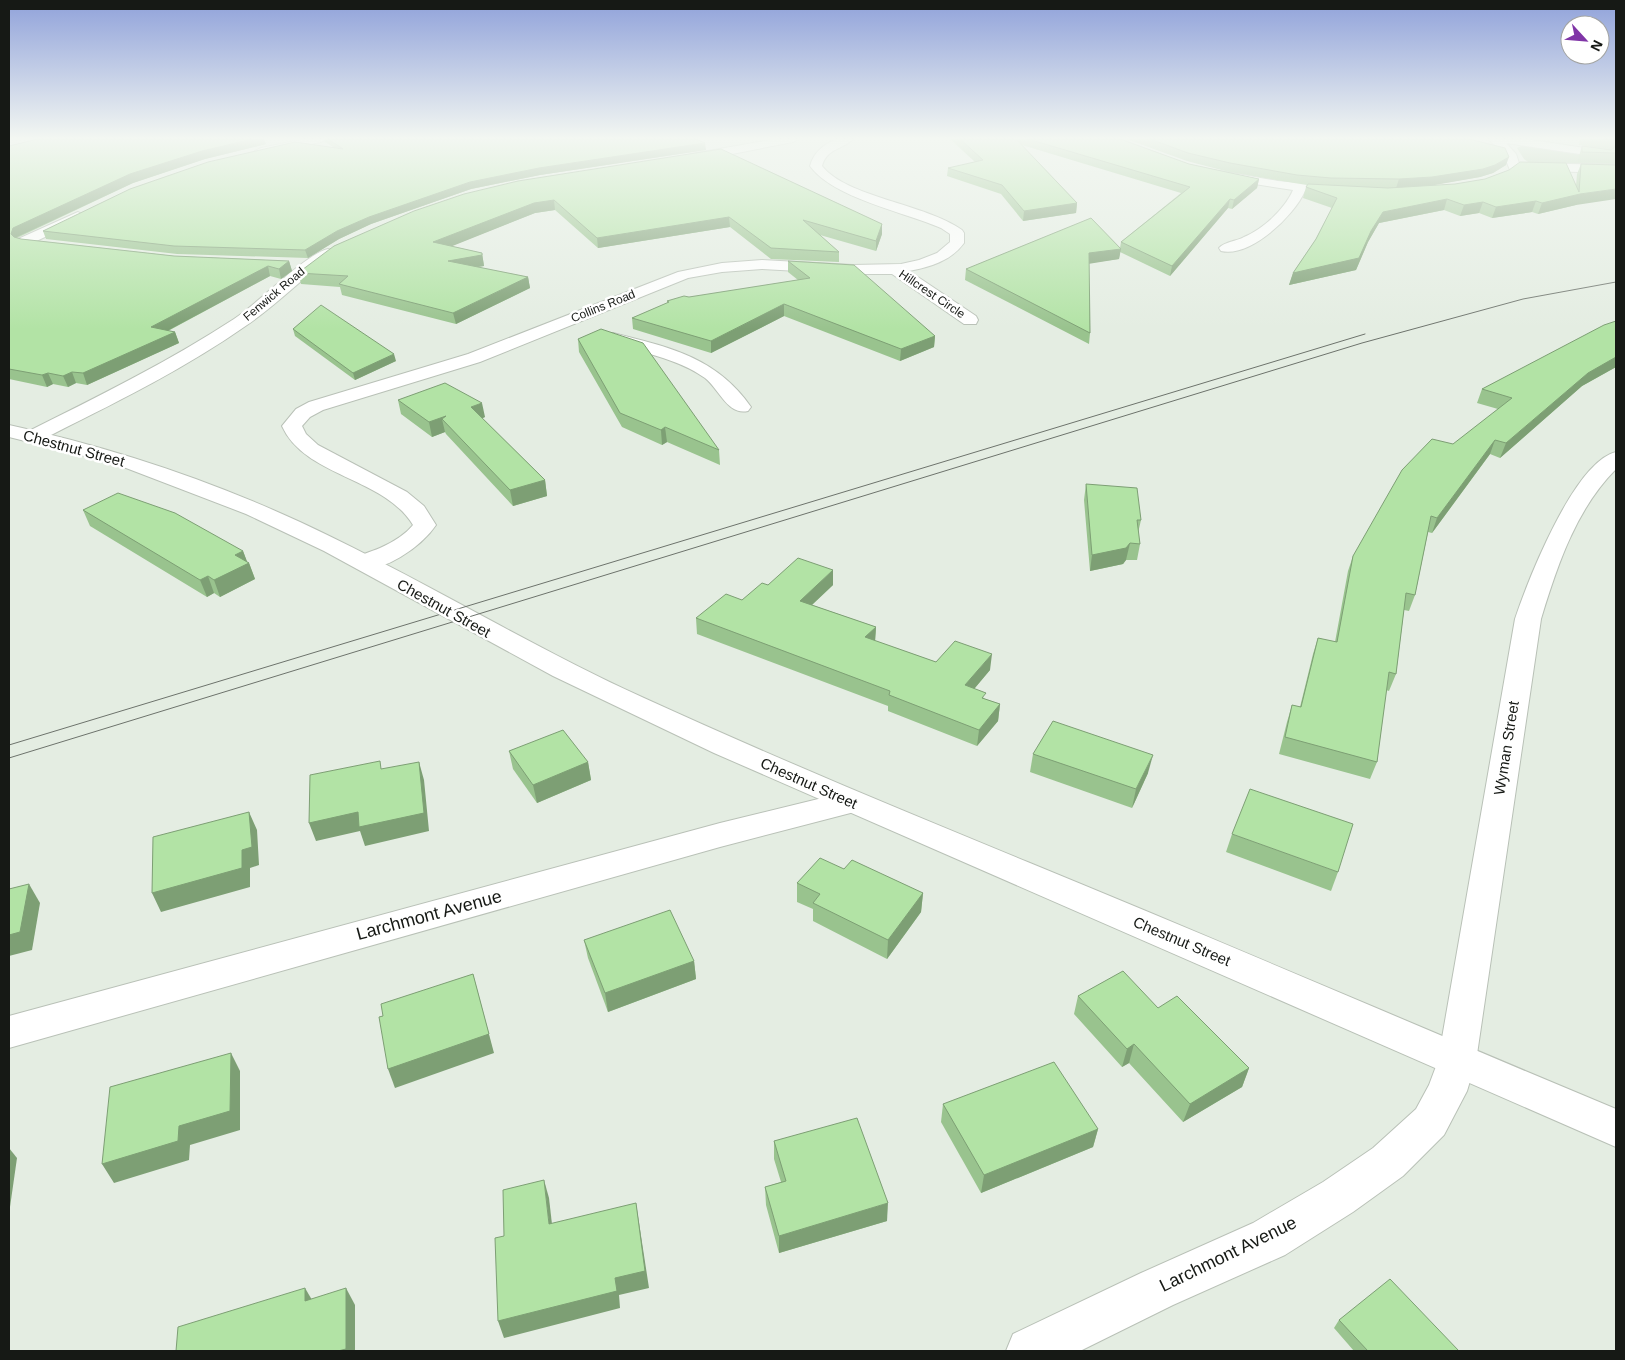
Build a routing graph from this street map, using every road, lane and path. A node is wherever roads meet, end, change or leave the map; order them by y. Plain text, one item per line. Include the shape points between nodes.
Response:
1 (887, 202) edge
2 (1291, 202) edge
3 (89, 210) edge
4 (16, 242) edge
5 (343, 245) edge
6 (53, 246) edge
7 (1226, 248) dead end
8 (292, 264) edge
9 (310, 265) junction
10 (894, 268) junction
11 (970, 320) dead end
12 (564, 322) junction
13 (741, 407) dead end
14 (21, 433) edge
15 (1616, 458) edge
16 (364, 563) junction
17 (851, 802) junction
18 (9, 1032) edge
19 (1457, 1061) junction
20 (1616, 1128) edge
21 (1030, 1351) edge

1 - 10 street, Collins Road via 939,221 956,233 957,243 941,257
2 - 7 street via 1266,230 1251,240
3 - 4 street
4 - 6 street
5 - 9 street, Fenwick Road
8 - 9 street
9 - 14 street, Fenwick Road via 276,296 226,332 124,390
10 - 11 street, Hillcrest Circle
10 - 12 street, Collins Road via 773,265 702,270 672,278
12 - 13 street via 706,371
12 - 16 street, Collins Road via 467,360 316,406 296,420 292,432 303,443 404,500 422,516 425,525 407,544
14 - 16 street, Chestnut Street via 199,486 271,516
15 - 19 street, Wyman Street via 1572,511 1554,546 1528,619
16 - 17 street, Chestnut Street via 547,663
17 - 18 street, Larchmont Avenue via 720,835
17 - 19 street, Chestnut Street
19 - 20 street, Chestnut Street
19 - 21 street, Larchmont Avenue via 1448,1091 1430,1122 1381,1167 1269,1238

